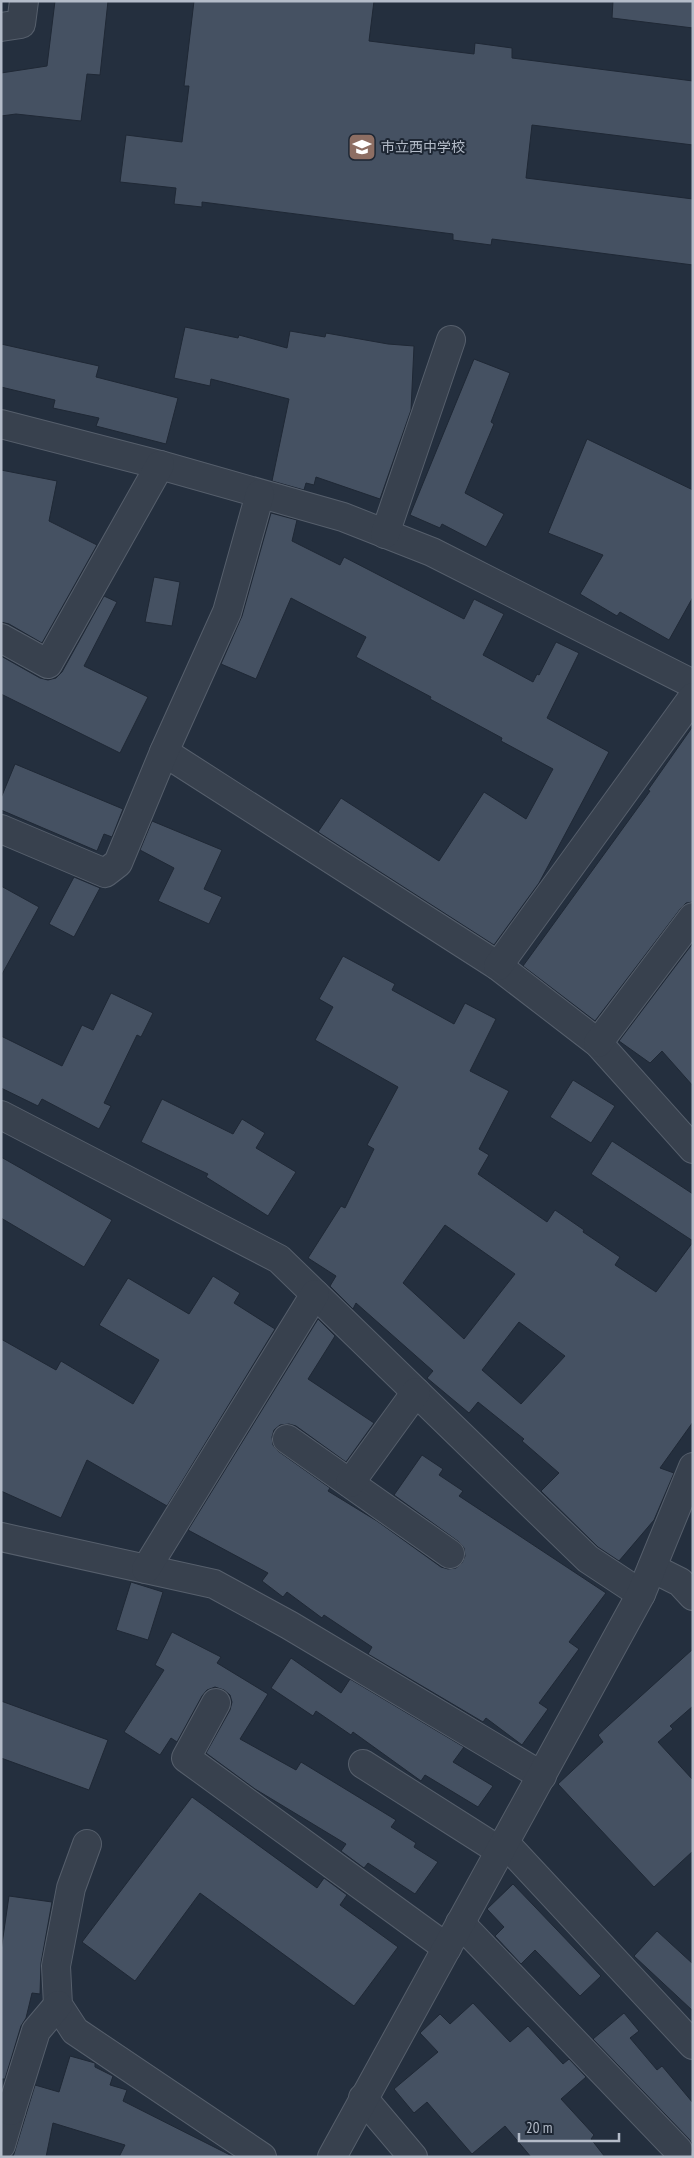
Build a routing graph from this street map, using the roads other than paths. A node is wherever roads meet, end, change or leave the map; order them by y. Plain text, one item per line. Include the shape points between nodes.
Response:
1 (24, 1) edge
2 (1, 27) edge
3 (451, 340) dead end
4 (1, 424) edge
5 (160, 465) junction
6 (260, 494) junction
7 (385, 534) junction
8 (1, 638) edge
9 (693, 684) edge
10 (693, 697) edge
11 (164, 752) junction
12 (1, 829) edge
13 (693, 917) edge
14 (498, 966) junction
15 (598, 1043) junction
16 (1, 1115) edge
17 (693, 1149) edge
18 (315, 1294) junction
19 (416, 1392) junction
20 (287, 1439) dead end
21 (693, 1467) edge
22 (350, 1483) junction
23 (1, 1537) edge
24 (450, 1554) dead end
25 (652, 1568) junction
26 (146, 1569) junction
27 (688, 1582) edge
28 (642, 1594) junction
29 (216, 1703) dead end
30 (363, 1764) dead end
31 (542, 1776) junction
32 (88, 1844) dead end
33 (502, 1847) junction
34 (460, 1923) junction
35 (447, 1948) junction
36 (58, 2005) junction
37 (693, 2045) edge
38 (363, 2098) junction
39 (6, 2109) edge
40 (1, 2145) edge
41 (678, 2150) dead end
42 (262, 2157) edge
43 (332, 2157) edge
44 (413, 2157) edge

1 - 2 street via 21,24
3 - 7 street
4 - 5 street
5 - 6 street
5 - 8 street via 48,664
6 - 7 street via 343,517
6 - 11 street via 227,612
7 - 9 street via 432,552
10 - 14 street
11 - 12 street via 118,863 105,873
11 - 14 street
13 - 15 street
14 - 15 street
15 - 17 street
16 - 18 street via 279,1259
18 - 19 street
18 - 26 street
19 - 22 street
19 - 28 street via 588,1559
20 - 22 street
21 - 25 street
22 - 24 street
23 - 26 street
25 - 27 street
25 - 28 street
26 - 31 street via 214,1584 289,1625
28 - 31 street
29 - 35 street via 186,1758
30 - 33 street
31 - 33 street
32 - 36 street via 71,1888 56,1966
33 - 34 street
33 - 37 street
34 - 35 street
34 - 41 street
35 - 38 street
36 - 39 street via 36,2032
36 - 42 street via 75,2031
38 - 43 street
38 - 44 street
39 - 40 street

